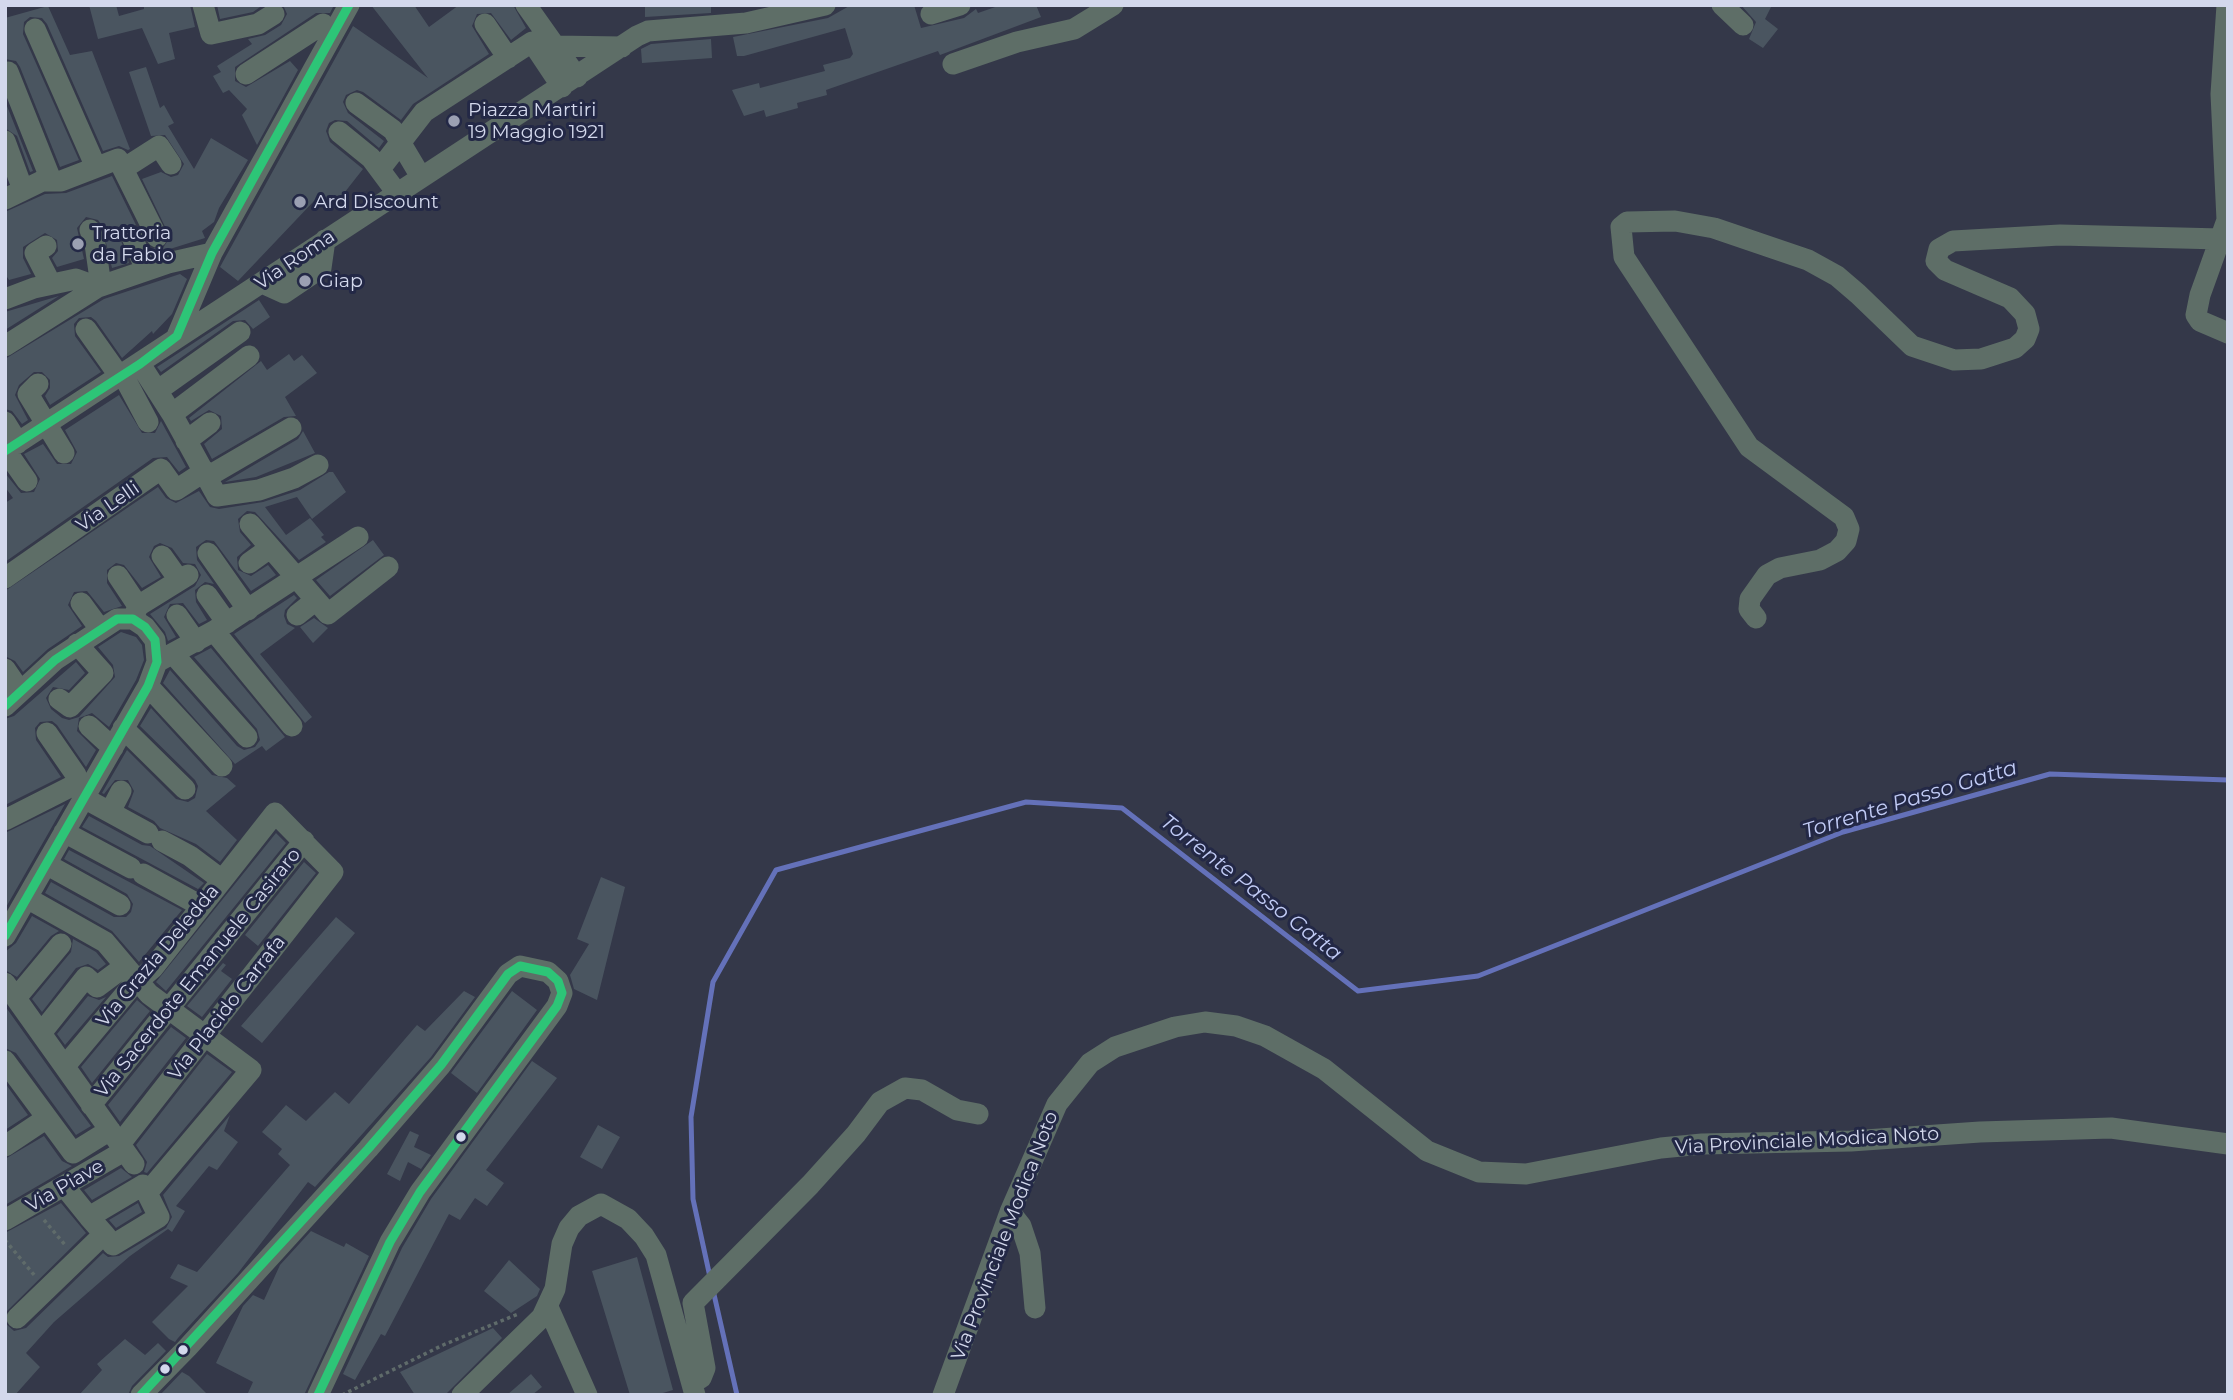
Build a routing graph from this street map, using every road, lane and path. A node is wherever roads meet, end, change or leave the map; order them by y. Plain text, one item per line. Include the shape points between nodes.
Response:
1 (203, 5) edge
2 (349, 5) edge
3 (526, 5) edge
4 (825, 5) edge
5 (960, 5) edge
6 (1722, 5) edge
7 (2227, 5) edge
8 (1103, 7) edge
9 (272, 10) edge
10 (931, 15) dead end
11 (325, 20) edge
12 (485, 24) dead end
13 (1743, 25) dead end
14 (35, 29) dead end
15 (292, 44) junction
16 (622, 47) junction
17 (548, 51) junction
18 (508, 58) junction
19 (953, 64) dead end
20 (8, 72) dead end
21 (246, 74) dead end
22 (570, 82) junction
23 (356, 103) dead end
24 (339, 132) dead end
25 (5, 141) edge
26 (401, 143) junction
27 (171, 164) dead end
28 (95, 165) junction
29 (123, 169) junction
30 (380, 169) junction
31 (421, 177) junction
32 (51, 180) junction
33 (397, 193) junction
34 (14, 195) edge
35 (90, 230) dead end
36 (132, 237) dead end
37 (157, 237) dead end
38 (2221, 239) junction
39 (46, 246) dead end
40 (212, 253) junction
41 (146, 270) junction
42 (51, 284) junction
43 (99, 286) junction
44 (198, 290) junction
45 (5, 299) edge
46 (224, 306) junction
47 (86, 329) dead end
48 (240, 332) dead end
49 (2228, 333) edge
50 (177, 336) junction
51 (5, 346) edge
52 (249, 356) dead end
53 (128, 372) junction
54 (37, 384) dead end
55 (157, 391) junction
56 (172, 414) junction
57 (5, 422) edge
58 (148, 422) dead end
59 (210, 423) dead end
60 (45, 426) junction
61 (291, 428) dead end
62 (186, 440) junction
63 (10, 449) edge
64 (64, 453) dead end
65 (318, 465) dead end
66 (206, 474) junction
67 (27, 481) dead end
68 (250, 523) dead end
69 (358, 537) dead end
70 (270, 548) junction
71 (208, 553) dead end
72 (162, 556) dead end
73 (249, 563) dead end
74 (388, 567) dead end
75 (118, 576) dead end
76 (5, 578) edge
77 (296, 578) junction
78 (207, 595) dead end
79 (316, 600) junction
80 (81, 603) dead end
81 (248, 610) junction
82 (136, 612) junction
83 (177, 615) dead end
84 (297, 615) dead end
85 (1756, 618) dead end
86 (220, 627) junction
87 (100, 629) junction
88 (196, 642) junction
89 (77, 644) junction
90 (166, 659) junction
91 (5, 669) edge
92 (148, 686) junction
93 (13, 699) edge
94 (59, 699) dead end
95 (89, 726) dead end
96 (292, 726) dead end
97 (123, 728) junction
98 (47, 733) dead end
99 (247, 737) dead end
100 (113, 748) junction
101 (222, 766) dead end
102 (185, 789) dead end
103 (83, 790) junction
104 (121, 792) dead end
105 (110, 813) junction
106 (5, 820) edge
107 (64, 832) junction
108 (304, 841) junction
109 (46, 864) junction
110 (222, 880) junction
111 (27, 898) junction
112 (203, 904) junction
113 (120, 905) dead end
114 (236, 925) junction
115 (5, 936) edge
116 (61, 944) dead end
117 (131, 974) junction
118 (11, 990) edge
119 (169, 1009) junction
120 (42, 1032) junction
121 (205, 1037) junction
122 (5, 1062) edge
123 (65, 1066) junction
124 (13, 1090) edge
125 (91, 1105) junction
126 (978, 1114) dead end
127 (47, 1118) junction
128 (2228, 1144) edge
129 (5, 1146) edge
130 (122, 1147) junction
131 (64, 1186) junction
132 (145, 1189) junction
133 (31, 1205) junction
134 (1010, 1212) junction
135 (89, 1217) junction
136 (5, 1220) edge
137 (104, 1234) junction
138 (5, 1240) edge
139 (78, 1261) junction
140 (46, 1289) junction
141 (1035, 1308) dead end
142 (545, 1312) junction
143 (17, 1318) dead end
144 (694, 1388) edge
145 (141, 1395) edge
146 (318, 1395) edge
147 (342, 1395) edge
148 (462, 1395) edge
149 (587, 1395) edge
150 (943, 1395) edge

1 - 9 street via 211,34 258,24
2 - 11 street
3 - 17 street
4 - 16 street, Via Roma via 746,23 648,31
5 - 10 street
6 - 13 street
7 - 38 street via 2221,94 2227,220
8 - 19 street via 1074,29
9 - 15 street
11 - 15 street
11 - 40 street
12 - 18 street
14 - 28 street
15 - 21 street
16 - 17 street
16 - 22 street, Via Roma
17 - 18 street via 533,42
17 - 22 street
18 - 26 street via 424,112
20 - 32 street
22 - 31 street, Via Roma
23 - 26 street via 393,130
24 - 30 street
25 - 34 street
26 - 30 street
26 - 31 street
27 - 29 street via 159,146
28 - 29 street via 118,159
28 - 32 street via 61,181
29 - 37 street
30 - 33 street
31 - 33 street, Via Roma
32 - 34 street
33 - 46 street, Via Roma
35 - 43 street via 96,244
36 - 41 street
38 - 49 street via 2196,316
38 - 85 street via 2060,235 1953,241 1939,249 1936,261 1945,270 2010,298 2025,314 2029,328 2015,348 1980,359 1954,360 1912,346 1837,276 1808,261 1714,228 1675,221 1628,222 1621,227 1624,257 1749,447 1844,517 1849,528 1837,551 1768,575 1751,599 1749,609
39 - 42 street via 36,253
40 - 41 street
40 - 44 street
41 - 43 street
42 - 43 street via 76,279
42 - 45 street
43 - 51 street
44 - 46 street
44 - 50 street
46 - 50 street, Via Roma
47 - 53 street
48 - 55 street
50 - 53 street, Via Roma
52 - 56 street
53 - 55 street
53 - 58 street
53 - 60 street, Via Roma
54 - 60 street via 28,394
55 - 56 street
56 - 62 street
57 - 63 street
59 - 62 street
60 - 63 street, Via Roma
60 - 64 street
61 - 66 street
62 - 66 street
63 - 67 street
65 - 66 street via 260,490 217,496
66 - 76 street, Via Lelli via 176,491 161,469
68 - 70 street
69 - 77 street
70 - 73 street
70 - 77 street
71 - 81 street
72 - 82 street via 184,577
74 - 79 street via 328,614
75 - 82 street
77 - 79 street
77 - 81 street
78 - 86 street
79 - 84 street
80 - 87 street
81 - 86 street
82 - 87 street
82 - 90 street
83 - 88 street
86 - 88 street
86 - 96 street
87 - 89 street
88 - 90 street
89 - 93 street
89 - 94 street via 103,673 70,707
90 - 92 street
90 - 99 street
91 - 93 street
92 - 97 street
92 - 101 street
95 - 100 street
97 - 100 street
97 - 102 street
98 - 103 street
100 - 103 street
103 - 105 street
103 - 106 street
103 - 107 street
104 - 105 street
105 - 110 street via 190,856
107 - 109 street
107 - 112 street
108 - 110 street, Via Grazia Deledda via 275,813
108 - 114 street, Via Sacerdote Emanuele Casiraro
108 - 121 street, Via Placido Carrafa via 333,872
109 - 111 street
109 - 113 street
110 - 112 street, Via Grazia Deledda
111 - 115 street
111 - 117 street via 105,942
112 - 114 street
112 - 117 street, Via Grazia Deledda via 153,968
114 - 119 street, Via Sacerdote Emanuele Casiraro
116 - 118 street
117 - 119 street
117 - 120 street via 97,987 86,977
117 - 123 street, Via Grazia Deledda
118 - 120 street
119 - 121 street
119 - 125 street, Via Sacerdote Emanuele Casiraro
120 - 123 street
121 - 130 street, Via Placido Carrafa
121 - 132 street via 251,1070
122 - 124 street
123 - 125 street
124 - 127 street
125 - 130 street
126 - 144 street via 957,1110 922,1090 905,1088 880,1102 810,1185 692,1303 705,1368
127 - 129 street
127 - 130 street via 73,1153
128 - 134 street, Via Provinciale Modica Noto via 2111,1128 1993,1132 1702,1144 1526,1174 1479,1172 1427,1152 1324,1069 1290,1049 1265,1036 1205,1022 1149,1034 1090,1063 1057,1104
130 - 131 street, Via Piave
131 - 133 street, Via Piave
131 - 135 street
132 - 135 street
132 - 137 street via 159,1217 113,1245
133 - 136 street, Via Piave
133 - 139 path
134 - 141 street via 1021,1226 1030,1253
134 - 150 street, Via Provinciale Modica Noto
135 - 137 street
137 - 139 street
138 - 140 path
139 - 140 street
140 - 143 street
142 - 144 street via 569,1228 590,1208 601,1204 613,1209 644,1236 656,1255
142 - 147 path via 526,1310
142 - 148 street
142 - 149 street
145 - 146 street via 368,1149 441,1065 508,974 520,966 548,972 562,993 557,1006 419,1192 390,1242

